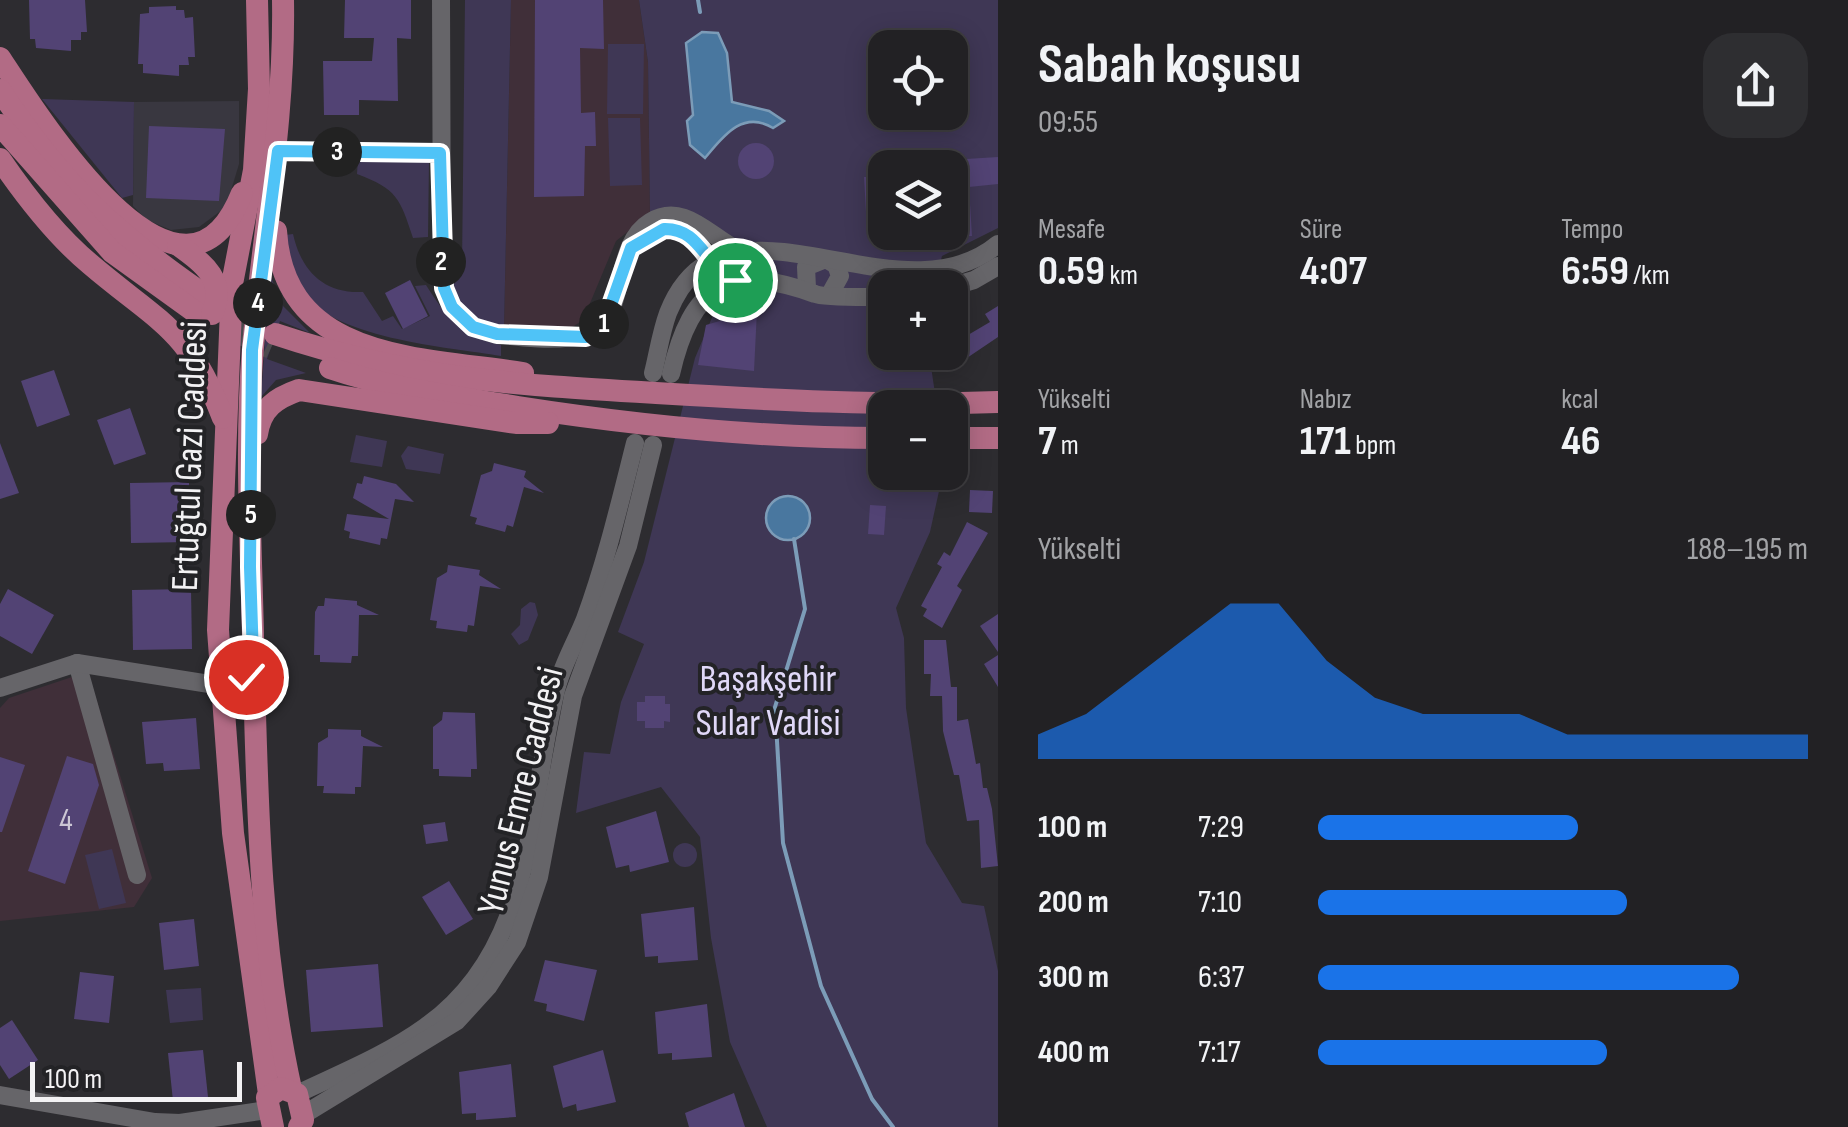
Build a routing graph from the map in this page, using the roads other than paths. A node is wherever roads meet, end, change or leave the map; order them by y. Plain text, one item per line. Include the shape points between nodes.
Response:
1 (257, 0) edge
2 (284, 0) edge
3 (441, 0) edge
4 (0, 58) edge
5 (0, 90) edge
6 (0, 125) edge
7 (267, 151) junction
8 (440, 153) junction
9 (0, 160) edge
10 (274, 184) junction
11 (998, 244) edge
12 (178, 245) junction
13 (631, 248) junction
14 (738, 250) junction
15 (826, 259) junction
16 (712, 261) junction
17 (998, 266) edge
18 (886, 270) edge
19 (943, 270) edge
20 (735, 280) junction
21 (968, 282) edge
22 (806, 288) junction
23 (830, 294) junction
24 (868, 296) edge
25 (166, 323) junction
26 (614, 391) junction
27 (998, 402) edge
28 (605, 422) junction
29 (227, 429) junction
30 (868, 438) edge
31 (968, 438) edge
32 (998, 438) edge
33 (644, 444) dead end
34 (251, 472) junction
35 (253, 629) junction
36 (218, 630) junction
37 (77, 664) junction
38 (222, 686) junction
39 (0, 688) edge
40 (254, 688) junction
41 (137, 875) dead end
42 (0, 1094) edge
43 (289, 1112) edge

1 - 7 main road, Ertuğtul Gazi Caddesi
2 - 7 main road
3 - 8 street
4 - 12 main road via 51,136 117,209 146,233
5 - 6 main road via 44,155 93,210 203,306 112,252
7 - 8 street
7 - 10 main road
7 - 12 main road via 225,223 206,238
7 - 29 main road, Ertuğtul Gazi Caddesi via 232,284
8 - 13 street via 444,288 473,327 586,337 605,322
9 - 25 main road via 88,263
10 - 26 main road via 282,274 313,320 337,335
10 - 34 main road via 252,350
11 - 19 street
12 - 25 main road via 211,272 217,298 200,330
13 - 14 street via 641,230 660,218 689,217
13 - 16 street via 673,229 692,237
14 - 15 street
14 - 16 street
15 - 18 street
15 - 22 street via 806,267
15 - 23 street via 840,276
16 - 20 street
16 - 20 street via 674,302 662,373 705,294
17 - 21 street
20 - 22 street
22 - 23 street
23 - 24 street
25 - 29 main road via 206,376
26 - 27 main road via 822,404
26 - 28 main road via 416,374 273,341 427,394
28 - 30 main road
28 - 34 main road via 516,423 299,390 276,399 259,419
29 - 36 main road, Ertuğtul Gazi Caddesi
31 - 32 main road
33 - 43 street, Yunus Emre Caddesi via 628,546 573,696 539,877 517,942 456,1021
34 - 35 main road
35 - 36 main road via 246,643 235,645
35 - 40 main road
36 - 38 main road, Ertuğtul Gazi Caddesi
37 - 38 street
37 - 39 street
37 - 41 street
38 - 40 main road via 242,675
38 - 43 main road, Ertuğtul Gazi Caddesi via 233,833
40 - 43 main road via 258,853
42 - 43 street via 155,1122

